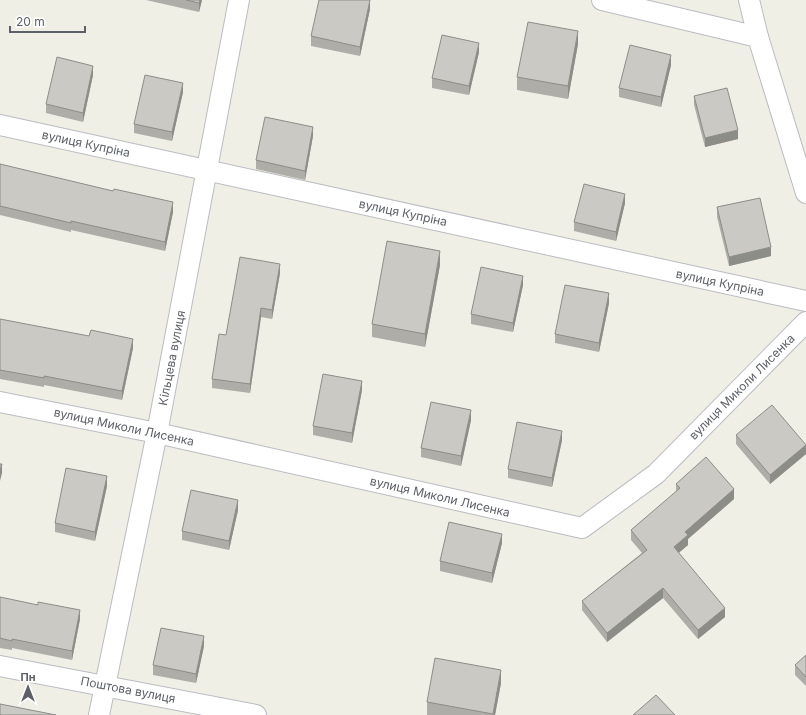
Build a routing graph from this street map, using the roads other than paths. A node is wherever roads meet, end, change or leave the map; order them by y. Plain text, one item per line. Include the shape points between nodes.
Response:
1 (239, 0) edge
2 (602, 0) edge
3 (749, 0) edge
4 (758, 37) junction
5 (0, 125) edge
6 (208, 171) junction
7 (806, 193) edge
8 (806, 302) edge
9 (806, 322) edge
10 (0, 402) edge
11 (157, 433) junction
12 (0, 666) edge
13 (105, 685) junction
14 (99, 715) edge
15 (256, 715) edge

1 - 6 street, Кільцева вулиця
2 - 4 street
3 - 4 street
4 - 7 street
5 - 6 street, вулиця Купріна
6 - 8 street, вулиця Купріна
6 - 11 street, Кільцева вулиця
9 - 11 street, вулиця Миколи Лисенка via 656,474 582,528
10 - 11 street, вулиця Миколи Лисенка
11 - 13 street, Кільцева вулиця
12 - 13 street, Поштова вулиця
13 - 14 street, Кільцева вулиця
13 - 15 street, Поштова вулиця

